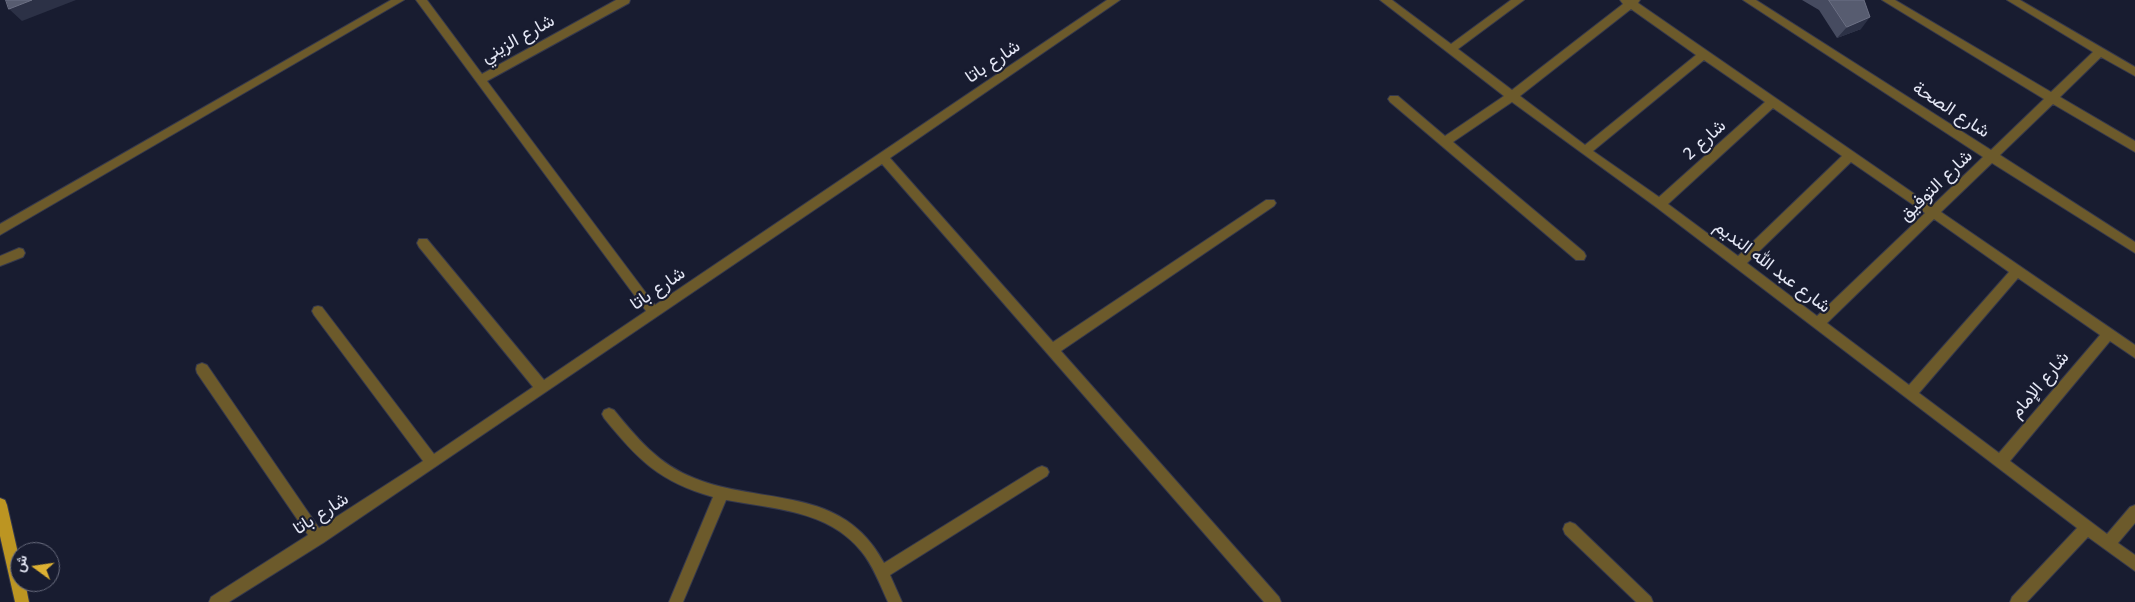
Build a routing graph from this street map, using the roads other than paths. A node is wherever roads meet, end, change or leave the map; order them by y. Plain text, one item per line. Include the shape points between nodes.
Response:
1 (399, 0) edge
2 (625, 0) edge
3 (1115, 0) edge
4 (1385, 0) edge
5 (1518, 0) edge
6 (1748, 0) edge
7 (1887, 0) edge
8 (2012, 0) edge
9 (1630, 1) edge
10 (427, 2) edge
11 (1451, 49) junction
12 (2100, 52) junction
13 (1704, 54) junction
14 (2134, 71) edge
15 (480, 80) junction
16 (1512, 96) junction
17 (2052, 98) junction
18 (1394, 99) dead end
19 (1774, 102) junction
20 (1444, 142) junction
21 (2135, 147) edge
22 (1585, 151) junction
23 (1850, 155) junction
24 (1992, 157) junction
25 (883, 158) junction
26 (1270, 203) dead end
27 (1660, 204) junction
28 (1933, 213) junction
29 (0, 230) edge
30 (423, 244) dead end
31 (2135, 248) edge
32 (18, 253) dead end
33 (1580, 256) dead end
34 (0, 262) edge
35 (1739, 263) junction
36 (2018, 270) junction
37 (318, 311) dead end
38 (654, 313) junction
39 (1818, 323) junction
40 (2108, 334) junction
41 (1051, 350) junction
42 (2135, 352) edge
43 (202, 369) dead end
44 (542, 388) junction
45 (1911, 393) junction
46 (609, 414) dead end
47 (2001, 461) junction
48 (432, 462) junction
49 (1042, 472) dead end
50 (722, 493) junction
51 (0, 506) edge
52 (2135, 512) edge
53 (2087, 527) junction
54 (1570, 529) dead end
55 (318, 538) junction
56 (2109, 543) junction
57 (2135, 564) edge
58 (882, 572) junction
59 (22, 602) edge
60 (216, 602) edge
61 (676, 602) edge
62 (895, 602) edge
63 (1274, 602) edge
64 (1646, 602) edge
65 (2017, 602) edge

1 - 29 street
2 - 15 street, شارع الزيني
3 - 25 street, شارع باتا
4 - 11 street, شارع عبد الله النديم
5 - 11 street
6 - 24 street, شارع الصحة
7 - 17 street
8 - 12 street
9 - 13 street
9 - 16 street
10 - 15 street
11 - 16 street, شارع عبد الله النديم
12 - 14 street
12 - 17 street, شارع التوفيق
13 - 19 street
13 - 22 street
15 - 38 street
16 - 20 street
16 - 22 street, شارع عبد الله النديم
17 - 21 street
17 - 24 street, شارع التوفيق
18 - 20 street
19 - 23 street
19 - 27 street, شارع 2
20 - 33 street
22 - 27 street, شارع عبد الله النديم
23 - 28 street
23 - 35 street
24 - 28 street, شارع التوفيق
24 - 31 street, شارع الصحة
25 - 38 street, شارع باتا
25 - 41 street
26 - 41 street
27 - 35 street, شارع عبد الله النديم
28 - 36 street
28 - 39 street, شارع التوفيق
30 - 44 street
32 - 34 street
35 - 39 street, شارع عبد الله النديم
36 - 40 street
36 - 45 street
37 - 48 street
38 - 44 street, شارع باتا
39 - 45 street, شارع عبد الله النديم
40 - 42 street
40 - 47 street, شارع الإمام
41 - 63 street
43 - 55 street
44 - 48 street, شارع باتا
45 - 47 street, شارع عبد الله النديم
46 - 50 street via 647,460 694,485
47 - 53 street, شارع عبد الله النديم
48 - 55 street, شارع باتا
49 - 58 street
50 - 58 street via 780,503 823,514 844,524 865,545
50 - 61 street
51 - 59 main road
52 - 56 street
53 - 56 street, شارع عبد الله النديم
53 - 65 street
54 - 64 street
55 - 60 street, شارع باتا
56 - 57 street, شارع عبد الله النديم
58 - 62 street

